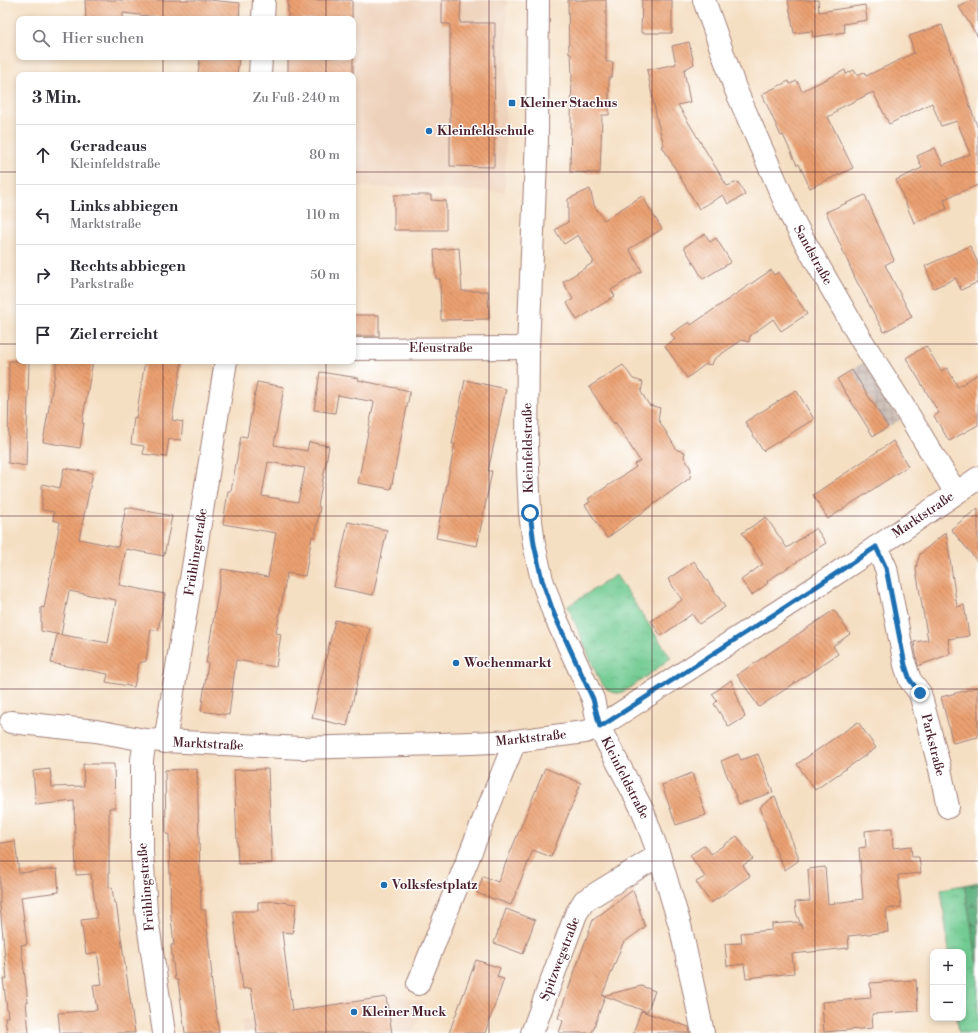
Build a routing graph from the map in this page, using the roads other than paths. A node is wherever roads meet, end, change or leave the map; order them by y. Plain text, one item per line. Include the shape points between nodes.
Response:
1 (264, 0) edge
2 (538, 0) edge
3 (704, 0) edge
4 (263, 16) edge
5 (261, 60) edge
6 (260, 72) edge
7 (528, 348) junction
8 (356, 349) edge
9 (225, 364) edge
10 (978, 478) edge
11 (956, 493) junction
12 (876, 547) junction
13 (11, 722) dead end
14 (600, 727) junction
15 (155, 741) junction
16 (515, 741) junction
17 (948, 807) dead end
18 (660, 855) junction
19 (418, 984) dead end
20 (164, 1033) edge
21 (532, 1033) edge
22 (703, 1033) edge

1 - 4 street
2 - 7 street, Kleinfeldstraße via 537,138
3 - 11 street, Sandstraße via 736,88 797,228 860,338
5 - 6 street
7 - 8 street, Efeustraße
7 - 14 street, Kleinfeldstraße via 528,479 534,544 542,580 554,614 593,699
9 - 15 street, Frühlingstraße
10 - 11 street, Marktstraße
11 - 12 street, Marktstraße
12 - 14 street, Marktstraße
12 - 17 street, Parkstraße via 886,568 905,665 910,680 920,693
13 - 15 street, Marktstraße via 96,731
14 - 16 street, Marktstraße via 585,732
14 - 18 street, Kleinfeldstraße via 643,812
15 - 16 street, Marktstraße via 301,748
15 - 20 street, Frühlingstraße via 142,760 142,852 146,911
16 - 19 street
18 - 21 street, Spitzwegstraße via 584,901 576,914
18 - 22 street, Kleinfeldstraße via 682,929

